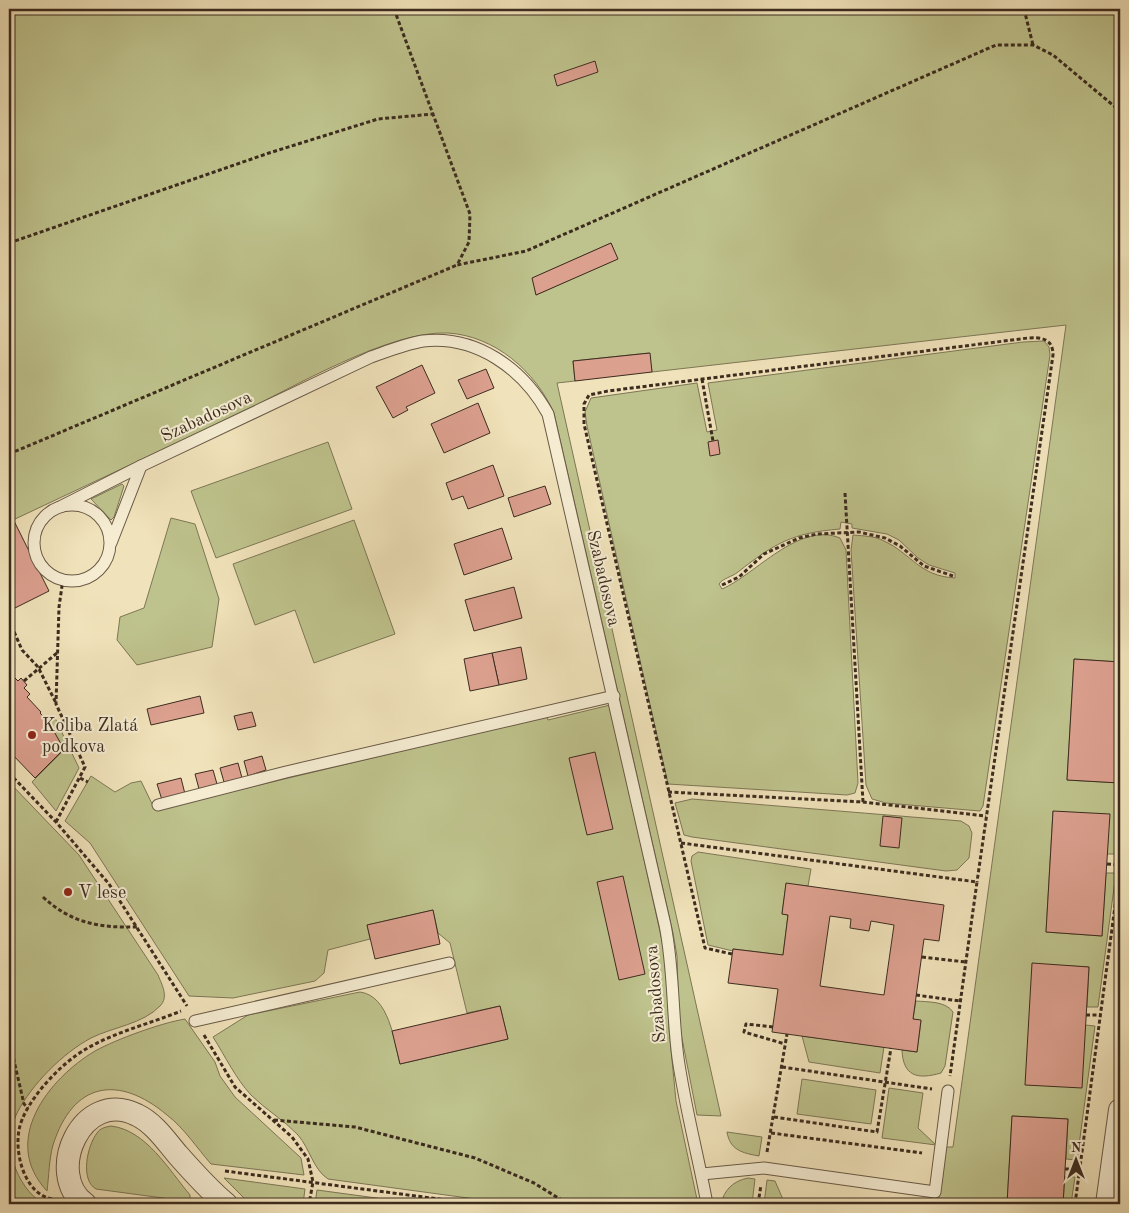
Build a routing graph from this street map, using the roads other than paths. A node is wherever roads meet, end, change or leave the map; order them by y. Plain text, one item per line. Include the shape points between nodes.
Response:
1 (141, 466) junction
2 (62, 506) junction
3 (110, 545) junction
4 (614, 696) junction
5 (158, 805) dead end
6 (449, 962) dead end
7 (195, 1021) road end
8 (948, 1091) road end
9 (1120, 1110) edge
10 (702, 1174) junction
11 (83, 1203) edge
12 (226, 1204) edge
13 (707, 1204) edge
14 (1107, 1204) edge

1 - 2 lane, Szabadosova
1 - 3 lane
1 - 4 lane, Szabadosova via 371,357 401,346 444,341 481,350 519,375 536,393 548,414
2 - 3 lane via 75,505 97,514 104,523
2 - 3 lane via 51,511 36,531 36,555 42,566 63,579 79,580 94,573 105,561
4 - 5 lane
4 - 10 lane, Szabadosova via 672,960 679,1060
6 - 7 lane
8 - 10 lane via 935,1192 764,1168
9 - 14 street
10 - 13 lane, Szabadosova
11 - 12 street via 68,1180 69,1158 79,1130 97,1113 124,1110 150,1123

